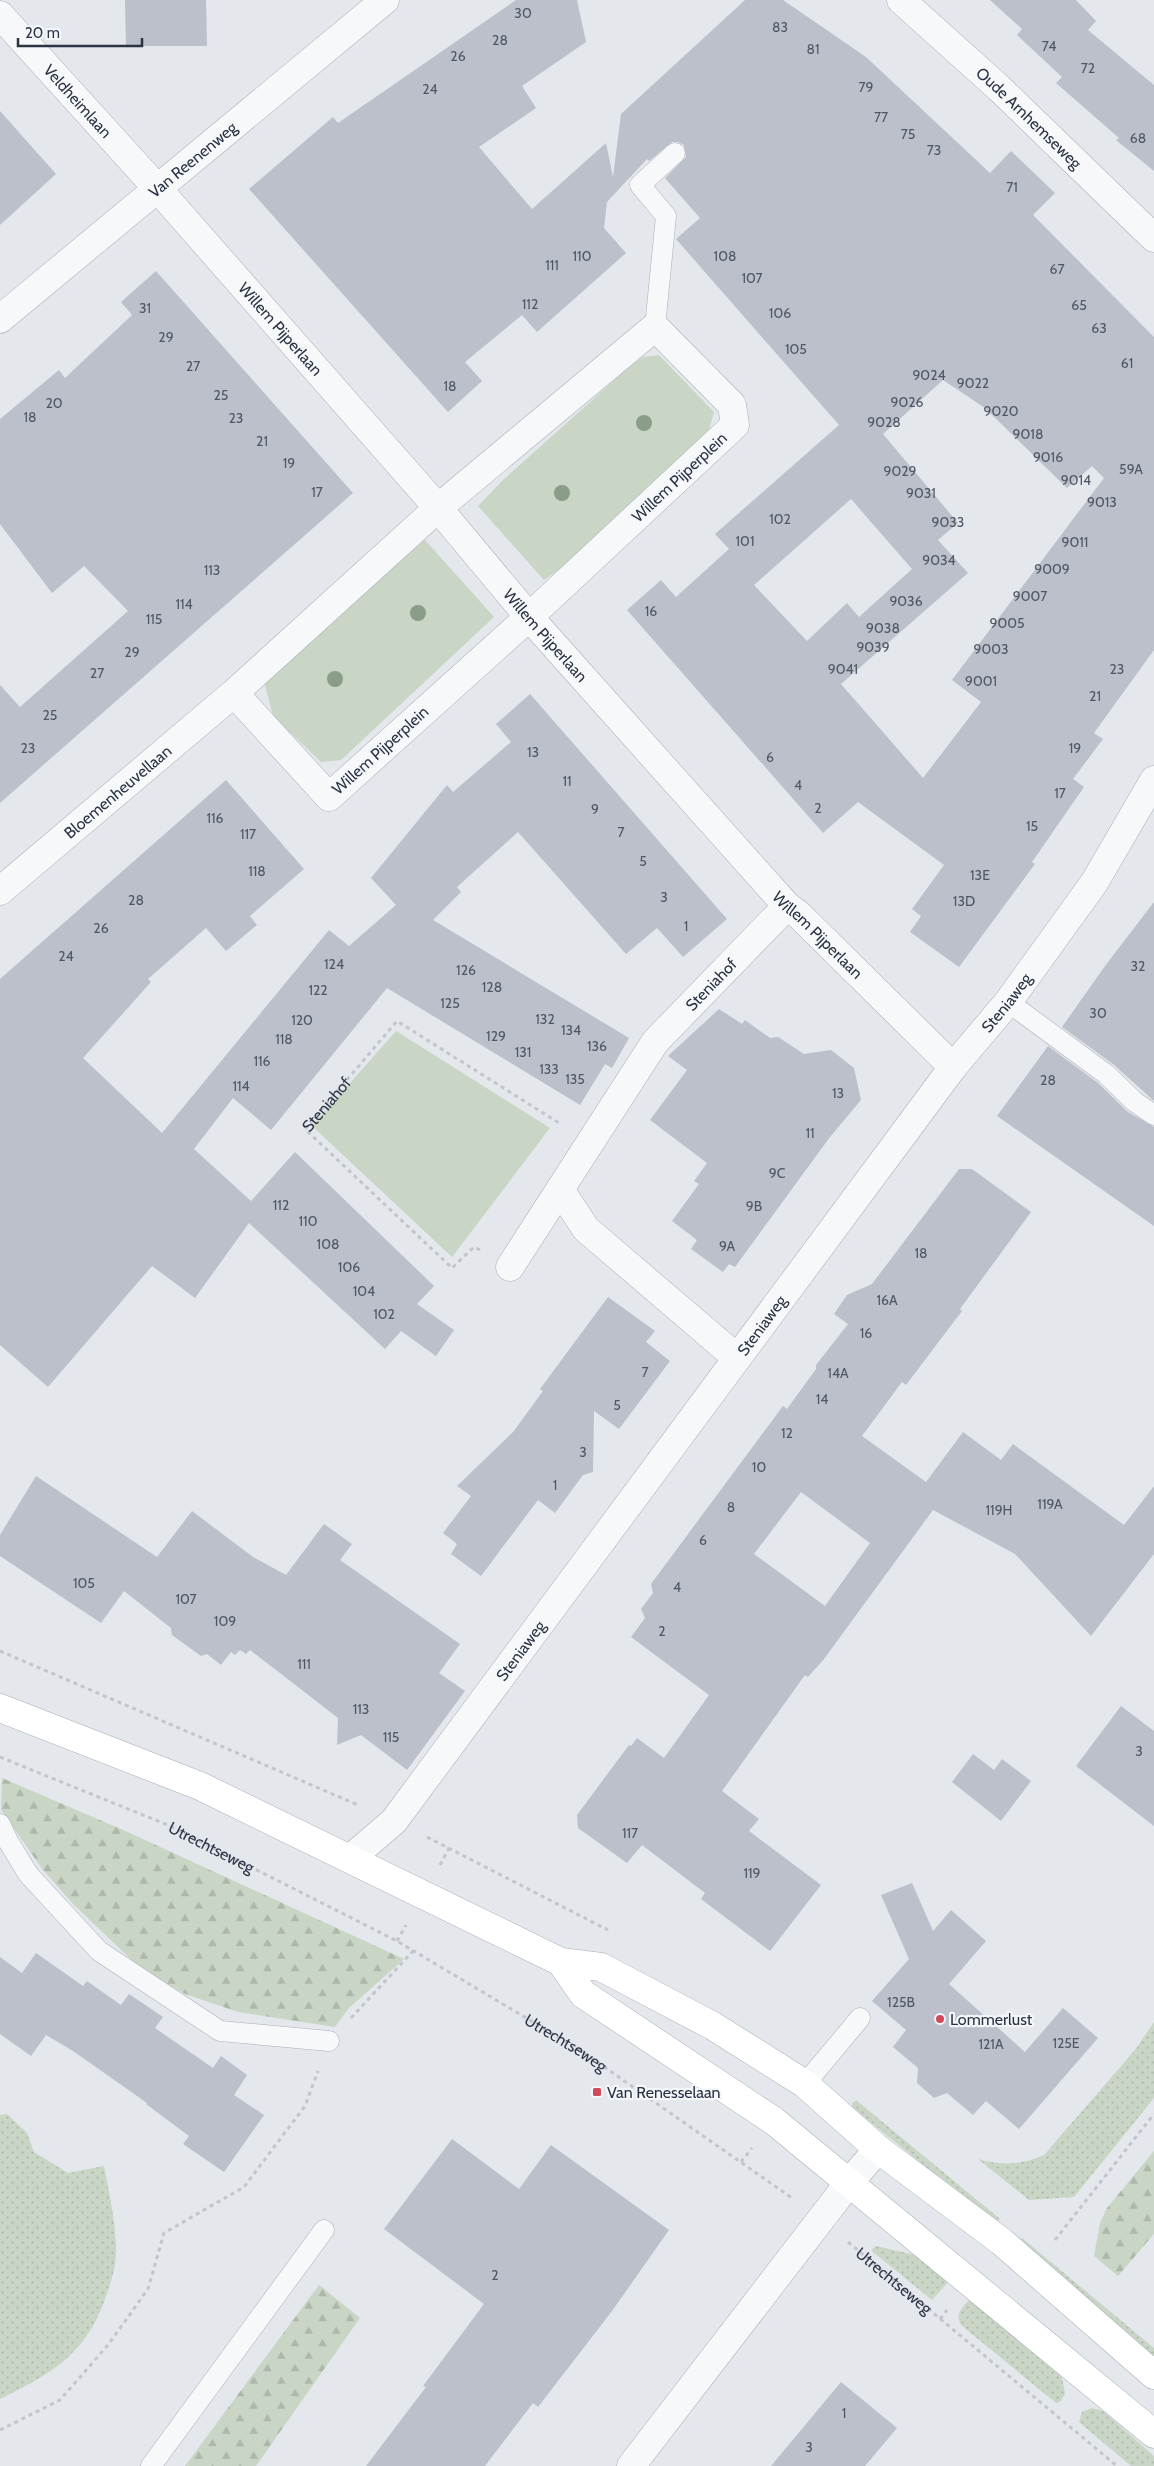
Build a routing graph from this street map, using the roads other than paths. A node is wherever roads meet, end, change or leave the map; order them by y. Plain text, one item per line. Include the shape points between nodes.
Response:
1 (385, 0) edge
2 (901, 0) edge
3 (0, 14) edge
4 (674, 153) dead end
5 (156, 188) junction
6 (1154, 238) edge
7 (0, 319) edge
8 (655, 327) junction
9 (438, 508) junction
10 (529, 617) junction
11 (234, 693) junction
12 (1154, 780) edge
13 (0, 890) edge
14 (787, 906) junction
15 (1008, 1002) junction
16 (953, 1067) junction
17 (1154, 1115) edge
18 (561, 1191) junction
19 (510, 1267) road end
20 (737, 1358) junction
21 (0, 1708) edge
22 (0, 1824) edge
23 (351, 1858) junction
24 (561, 1962) junction
25 (860, 2018) dead end
26 (329, 2041) road end
27 (805, 2084) junction
28 (878, 2149) junction
29 (848, 2184) junction
30 (324, 2230) dead end
31 (1154, 2375) edge
32 (1154, 2434) edge
33 (151, 2466) edge
34 (631, 2466) edge

1 - 5 street, Van Reenenweg
2 - 6 street, Oude Arnhemseweg via 999,88
3 - 5 street, Veldheimlaan
4 - 8 lane via 640,185 666,216
5 - 7 street, Van Reenenweg
5 - 9 street, Willem Pijperlaan
8 - 9 street
8 - 10 street, Willem Pijperplein via 732,405 735,425
9 - 10 street, Willem Pijperlaan
9 - 11 street
10 - 11 street, Willem Pijperplein via 329,796
10 - 14 street, Willem Pijperlaan
11 - 13 street, Bloemenheuvellaan
12 - 15 street, Steniaweg via 1094,883
14 - 16 street, Willem Pijperlaan
14 - 18 street, Steniahof via 656,1042
15 - 16 street, Steniaweg
15 - 17 lane via 1106,1074
16 - 20 street, Steniaweg
18 - 19 street, Steniahof
18 - 20 street via 586,1229
20 - 23 street, Steniaweg via 394,1821
21 - 23 main road via 200,1786
22 - 26 lane via 28,1874 99,1950 220,2031
23 - 24 main road
24 - 27 main road via 602,1967 713,2026
24 - 29 main road via 583,1994 774,2122
25 - 27 lane
27 - 28 main road
28 - 29 street
28 - 31 main road via 1002,2242
29 - 32 main road
29 - 34 street
30 - 33 lane

